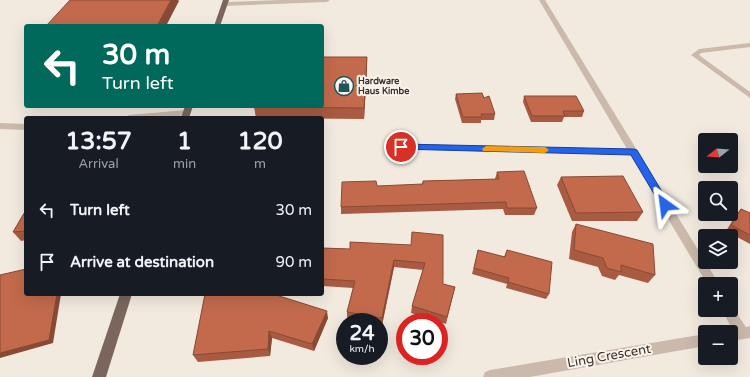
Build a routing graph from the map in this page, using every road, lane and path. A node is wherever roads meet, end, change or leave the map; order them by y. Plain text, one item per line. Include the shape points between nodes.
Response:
1 (327, 0) edge
2 (542, 0) edge
3 (225, 2) edge
4 (218, 24) edge
5 (750, 45) edge
6 (750, 96) edge
7 (187, 112) edge
8 (148, 116) edge
9 (0, 126) edge
10 (24, 127) edge
11 (401, 147) dead end
12 (634, 152) junction
13 (709, 277) edge
14 (125, 296) edge
15 (732, 317) edge
16 (741, 334) edge
17 (698, 341) edge
18 (98, 377) edge
19 (490, 377) edge

1 - 3 street
2 - 12 street
3 - 4 main road
5 - 6 street via 699,51 695,55
7 - 8 street
9 - 10 street
11 - 12 street
12 - 13 street
14 - 18 main road
15 - 16 street
17 - 19 street, Ling Crescent

